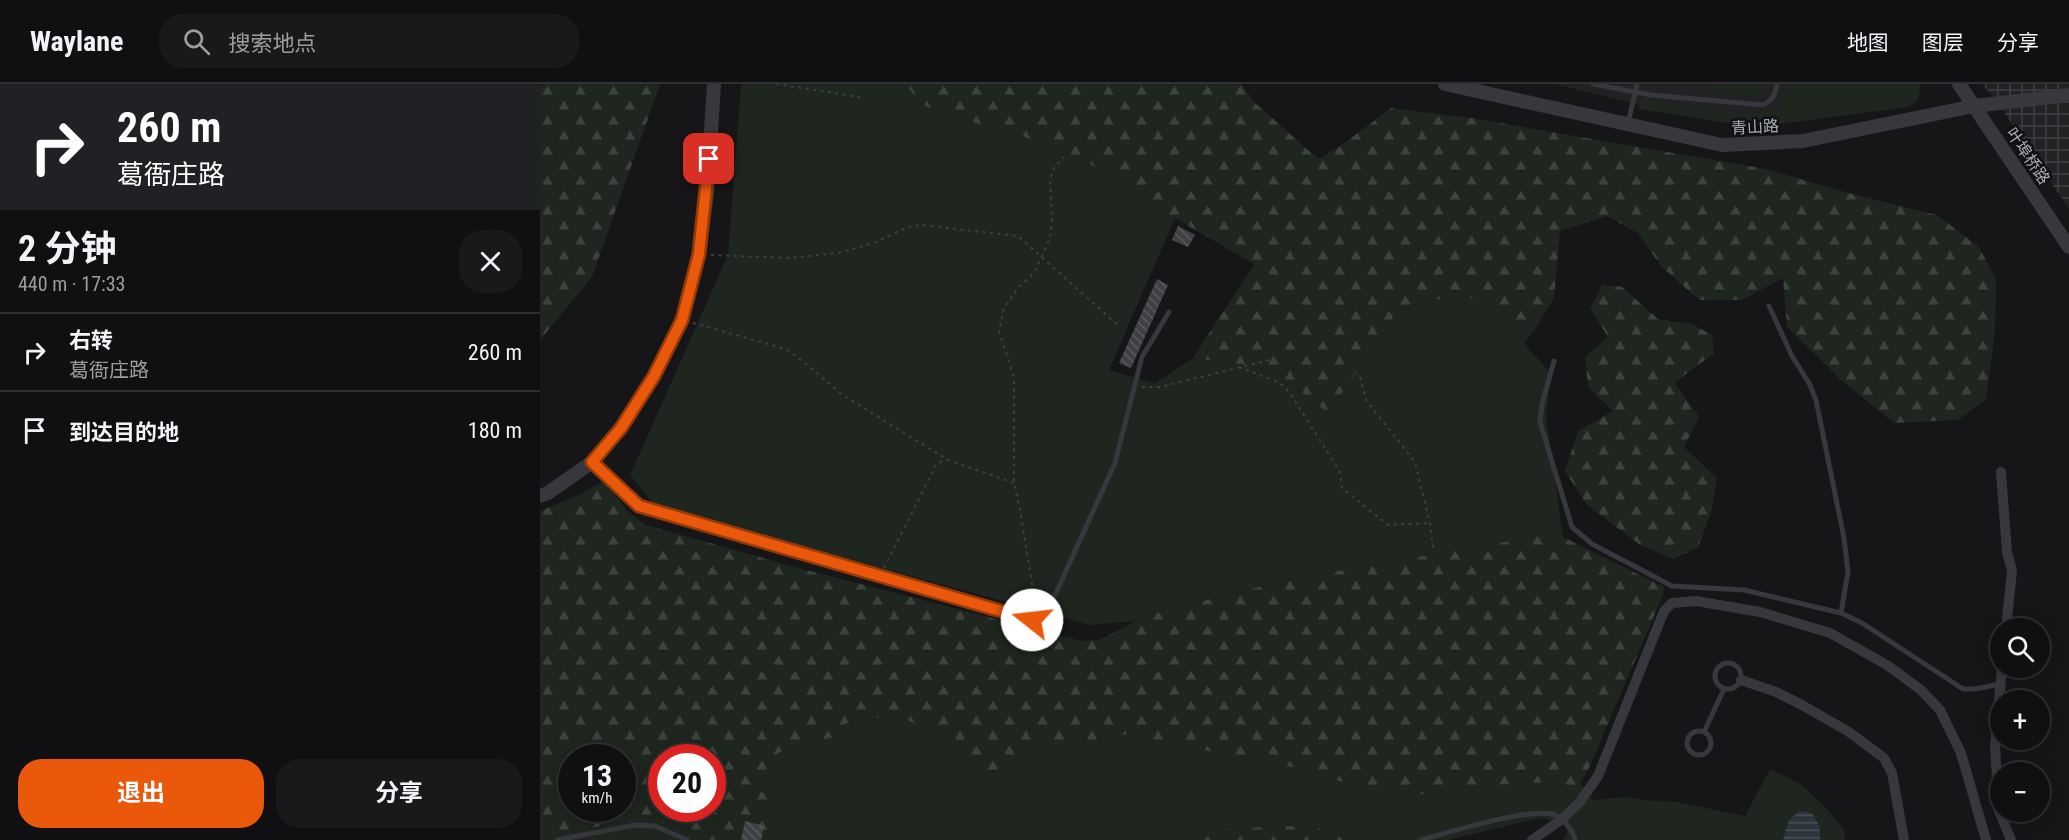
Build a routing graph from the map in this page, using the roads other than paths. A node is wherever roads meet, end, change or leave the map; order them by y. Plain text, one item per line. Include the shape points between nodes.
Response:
1 (714, 84) edge
2 (1445, 84) edge
3 (1593, 84) edge
4 (1637, 84) edge
5 (1778, 84) edge
6 (1959, 84) edge
7 (1636, 92) junction
8 (2069, 95) edge
9 (1974, 106) junction
10 (1628, 124) junction
11 (2069, 247) edge
12 (1769, 306) dead end
13 (1169, 312) dead end
14 (1554, 361) dead end
15 (592, 462) junction
16 (2001, 472) dead end
17 (540, 496) edge
18 (1841, 614) junction
19 (2007, 618) edge
20 (2001, 678) edge
21 (1741, 680) junction
22 (2000, 684) junction
23 (1724, 689) junction
24 (1704, 732) junction
25 (1561, 820) junction
26 (566, 839) edge
27 (557, 840) edge
28 (687, 840) edge
29 (1421, 840) edge
30 (1532, 840) edge
31 (1575, 840) edge
32 (1904, 840) edge
33 (1986, 840) edge
34 (2011, 840) edge

1 - 15 street via 699,254 682,320 627,420
2 - 10 street, 青山路
3 - 7 lane
4 - 7 lane
5 - 7 lane via 1771,101 1763,105
6 - 9 street, 叶埠桥路
7 - 10 lane
8 - 9 street, 青山路
9 - 10 street, 青山路 via 1803,141 1722,145
9 - 11 street, 叶埠桥路
12 - 18 lane via 1816,400 1848,572
13 - 15 lane via 1143,357 1115,463 1051,604 1032,620 639,506
14 - 18 lane via 1539,422 1572,527 1592,544 1672,585 1744,590
15 - 17 street
16 - 19 street via 2012,571
18 - 22 lane via 1963,689
20 - 22 street
21 - 23 lane via 1736,687
21 - 23 lane via 1735,665 1722,665 1715,675
21 - 32 street via 1802,705 1884,758 1892,773
22 - 34 street via 1995,746 1999,812
23 - 24 lane
24 - 24 lane via 1693,732 1688,738 1687,745 1694,754 1709,750 1711,742
25 - 29 lane via 1541,813 1523,815
25 - 30 street
25 - 31 lane
25 - 33 street via 1598,776 1664,611 1672,603 1696,601 1760,612 1830,633 1887,665 1921,690 1940,710 1961,753
26 - 27 lane
26 - 28 lane via 635,825 655,826

